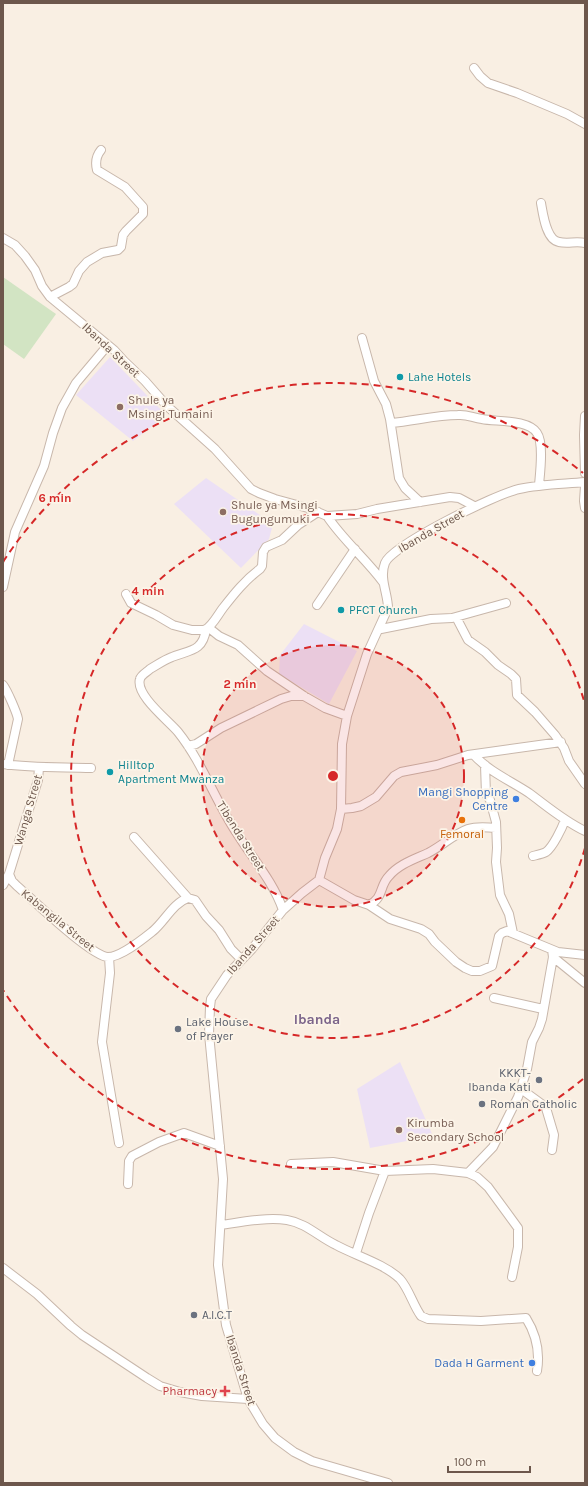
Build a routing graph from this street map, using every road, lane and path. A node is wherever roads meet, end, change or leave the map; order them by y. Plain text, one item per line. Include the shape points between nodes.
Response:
1 (474, 68) dead end
2 (585, 124) edge
3 (101, 150) dead end
4 (541, 203) dead end
5 (3, 238) edge
6 (585, 243) edge
7 (50, 297) junction
8 (362, 338) dead end
9 (108, 345) junction
10 (585, 416) edge
11 (391, 423) junction
12 (585, 425) edge
13 (585, 473) edge
14 (585, 482) edge
15 (540, 485) junction
16 (585, 486) edge
17 (420, 502) junction
18 (474, 506) junction
19 (585, 508) edge
20 (318, 512) junction
21 (327, 516) junction
22 (355, 549) junction
23 (383, 582) junction
24 (3, 586) edge
25 (126, 594) dead end
26 (506, 603) dead end
27 (317, 605) dead end
28 (456, 617) junction
29 (379, 628) junction
30 (208, 629) junction
31 (3, 685) edge
32 (304, 696) junction
33 (347, 716) junction
34 (561, 742) junction
35 (188, 746) junction
36 (474, 754) junction
37 (5, 764) edge
38 (485, 766) junction
39 (39, 768) junction
40 (91, 768) dead end
41 (585, 784) edge
42 (341, 809) junction
43 (565, 820) junction
44 (496, 828) junction
45 (585, 831) edge
46 (134, 837) dead end
47 (533, 856) dead end
48 (9, 874) junction
49 (319, 880) junction
50 (3, 885) edge
51 (188, 898) junction
52 (369, 905) junction
53 (283, 910) junction
54 (513, 932) junction
55 (553, 953) junction
56 (585, 955) edge
57 (109, 957) junction
58 (241, 959) junction
59 (585, 983) edge
60 (494, 998) dead end
61 (543, 1010) junction
62 (521, 1090) junction
63 (119, 1143) dead end
64 (220, 1146) junction
65 (552, 1150) dead end
66 (291, 1164) dead end
67 (385, 1171) junction
68 (468, 1173) junction
69 (128, 1184) dead end
70 (221, 1225) junction
71 (356, 1254) junction
72 (3, 1268) edge
73 (512, 1277) dead end
74 (537, 1371) dead end
75 (248, 1398) junction
76 (373, 1481) edge
77 (388, 1483) edge

1 - 2 street via 488,83 567,114
3 - 7 street via 96,160 97,170 125,187 144,207 143,214 126,231 121,248 102,253 86,262 73,284
4 - 6 street via 548,231 555,241
5 - 7 street, Ibanda Street via 25,256
7 - 9 street, Ibanda Street
8 - 11 street via 374,381 386,404
9 - 20 street, Ibanda Street via 251,489 265,496
9 - 24 street via 76,383 62,408 44,466 15,532
10 - 12 street
11 - 15 street via 464,414 528,427 537,432 539,438
11 - 17 street via 399,478 405,488
12 - 13 street
14 - 15 street, Ibanda Street
15 - 18 street, Ibanda Street via 517,489
16 - 19 street
17 - 18 street via 454,497
17 - 21 street via 356,514
18 - 23 street, Ibanda Street via 411,541 388,557 384,564
20 - 21 street, Ibanda Street
20 - 30 street via 298,525 282,540 264,549 260,569 243,583
21 - 22 street
22 - 23 street
22 - 27 street
23 - 29 street, Ibanda Street via 387,592 388,608
25 - 30 street via 131,603 173,625 200,631
26 - 28 street
28 - 29 street
28 - 34 street via 468,640 516,679 517,695
29 - 33 street, Ibanda Street via 367,654
30 - 32 street via 238,645 267,671
30 - 35 street, Tibenda Street via 200,646 157,665 140,679 143,694
31 - 37 street via 7,689 18,719
32 - 33 street via 325,708
32 - 35 street via 281,699
33 - 42 street, Ibanda Street via 342,744
34 - 36 street
34 - 41 street via 569,761
35 - 53 street, Tibenda Street via 236,832 274,888
36 - 38 street
36 - 42 street via 401,772 394,776 376,797 361,806
37 - 39 street, Wanga Street
38 - 43 street
38 - 44 street via 486,794
39 - 40 street
39 - 48 street, Wanga Street via 38,780
42 - 49 street, Ibanda Street via 337,829
43 - 45 street
43 - 47 street via 549,849
44 - 52 street via 467,830 415,858 389,875 377,900
44 - 54 street via 496,862 500,895 509,914
46 - 51 street
48 - 50 street, Wanga Street
48 - 57 street, Kabangila Street via 12,881 62,927 100,955
49 - 52 street via 354,900
49 - 53 street, Ibanda Street
51 - 57 street, Kabangila Street via 139,942
51 - 58 street via 195,900
52 - 54 street via 398,922 429,934 456,962 472,971 492,966 499,936 504,932
53 - 58 street, Ibanda Street
54 - 55 street
55 - 56 street
55 - 59 street
55 - 61 street
57 - 63 street via 110,973 102,1042
58 - 64 street, Ibanda Street via 220,985 210,1007
60 - 61 street
61 - 62 street via 539,1028 532,1042
62 - 65 street via 546,1108 554,1135
62 - 68 street via 493,1147
64 - 69 street via 184,1134 159,1142 132,1156 129,1161
64 - 70 street, Ibanda Street via 223,1179
66 - 67 street via 333,1162
67 - 68 street via 433,1169
67 - 71 street
68 - 73 street via 488,1187 518,1228 518,1247
70 - 71 street via 276,1220 298,1222 335,1245
70 - 75 street, Ibanda Street via 218,1265 226,1325
71 - 74 street via 399,1279 421,1316 428,1319 481,1321 526,1318 534,1334 537,1348
72 - 75 street via 37,1294 82,1335 160,1386 202,1396
75 - 76 street, Ibanda Street via 263,1424 275,1438 294,1452 312,1461
76 - 77 street, Ibanda Street

